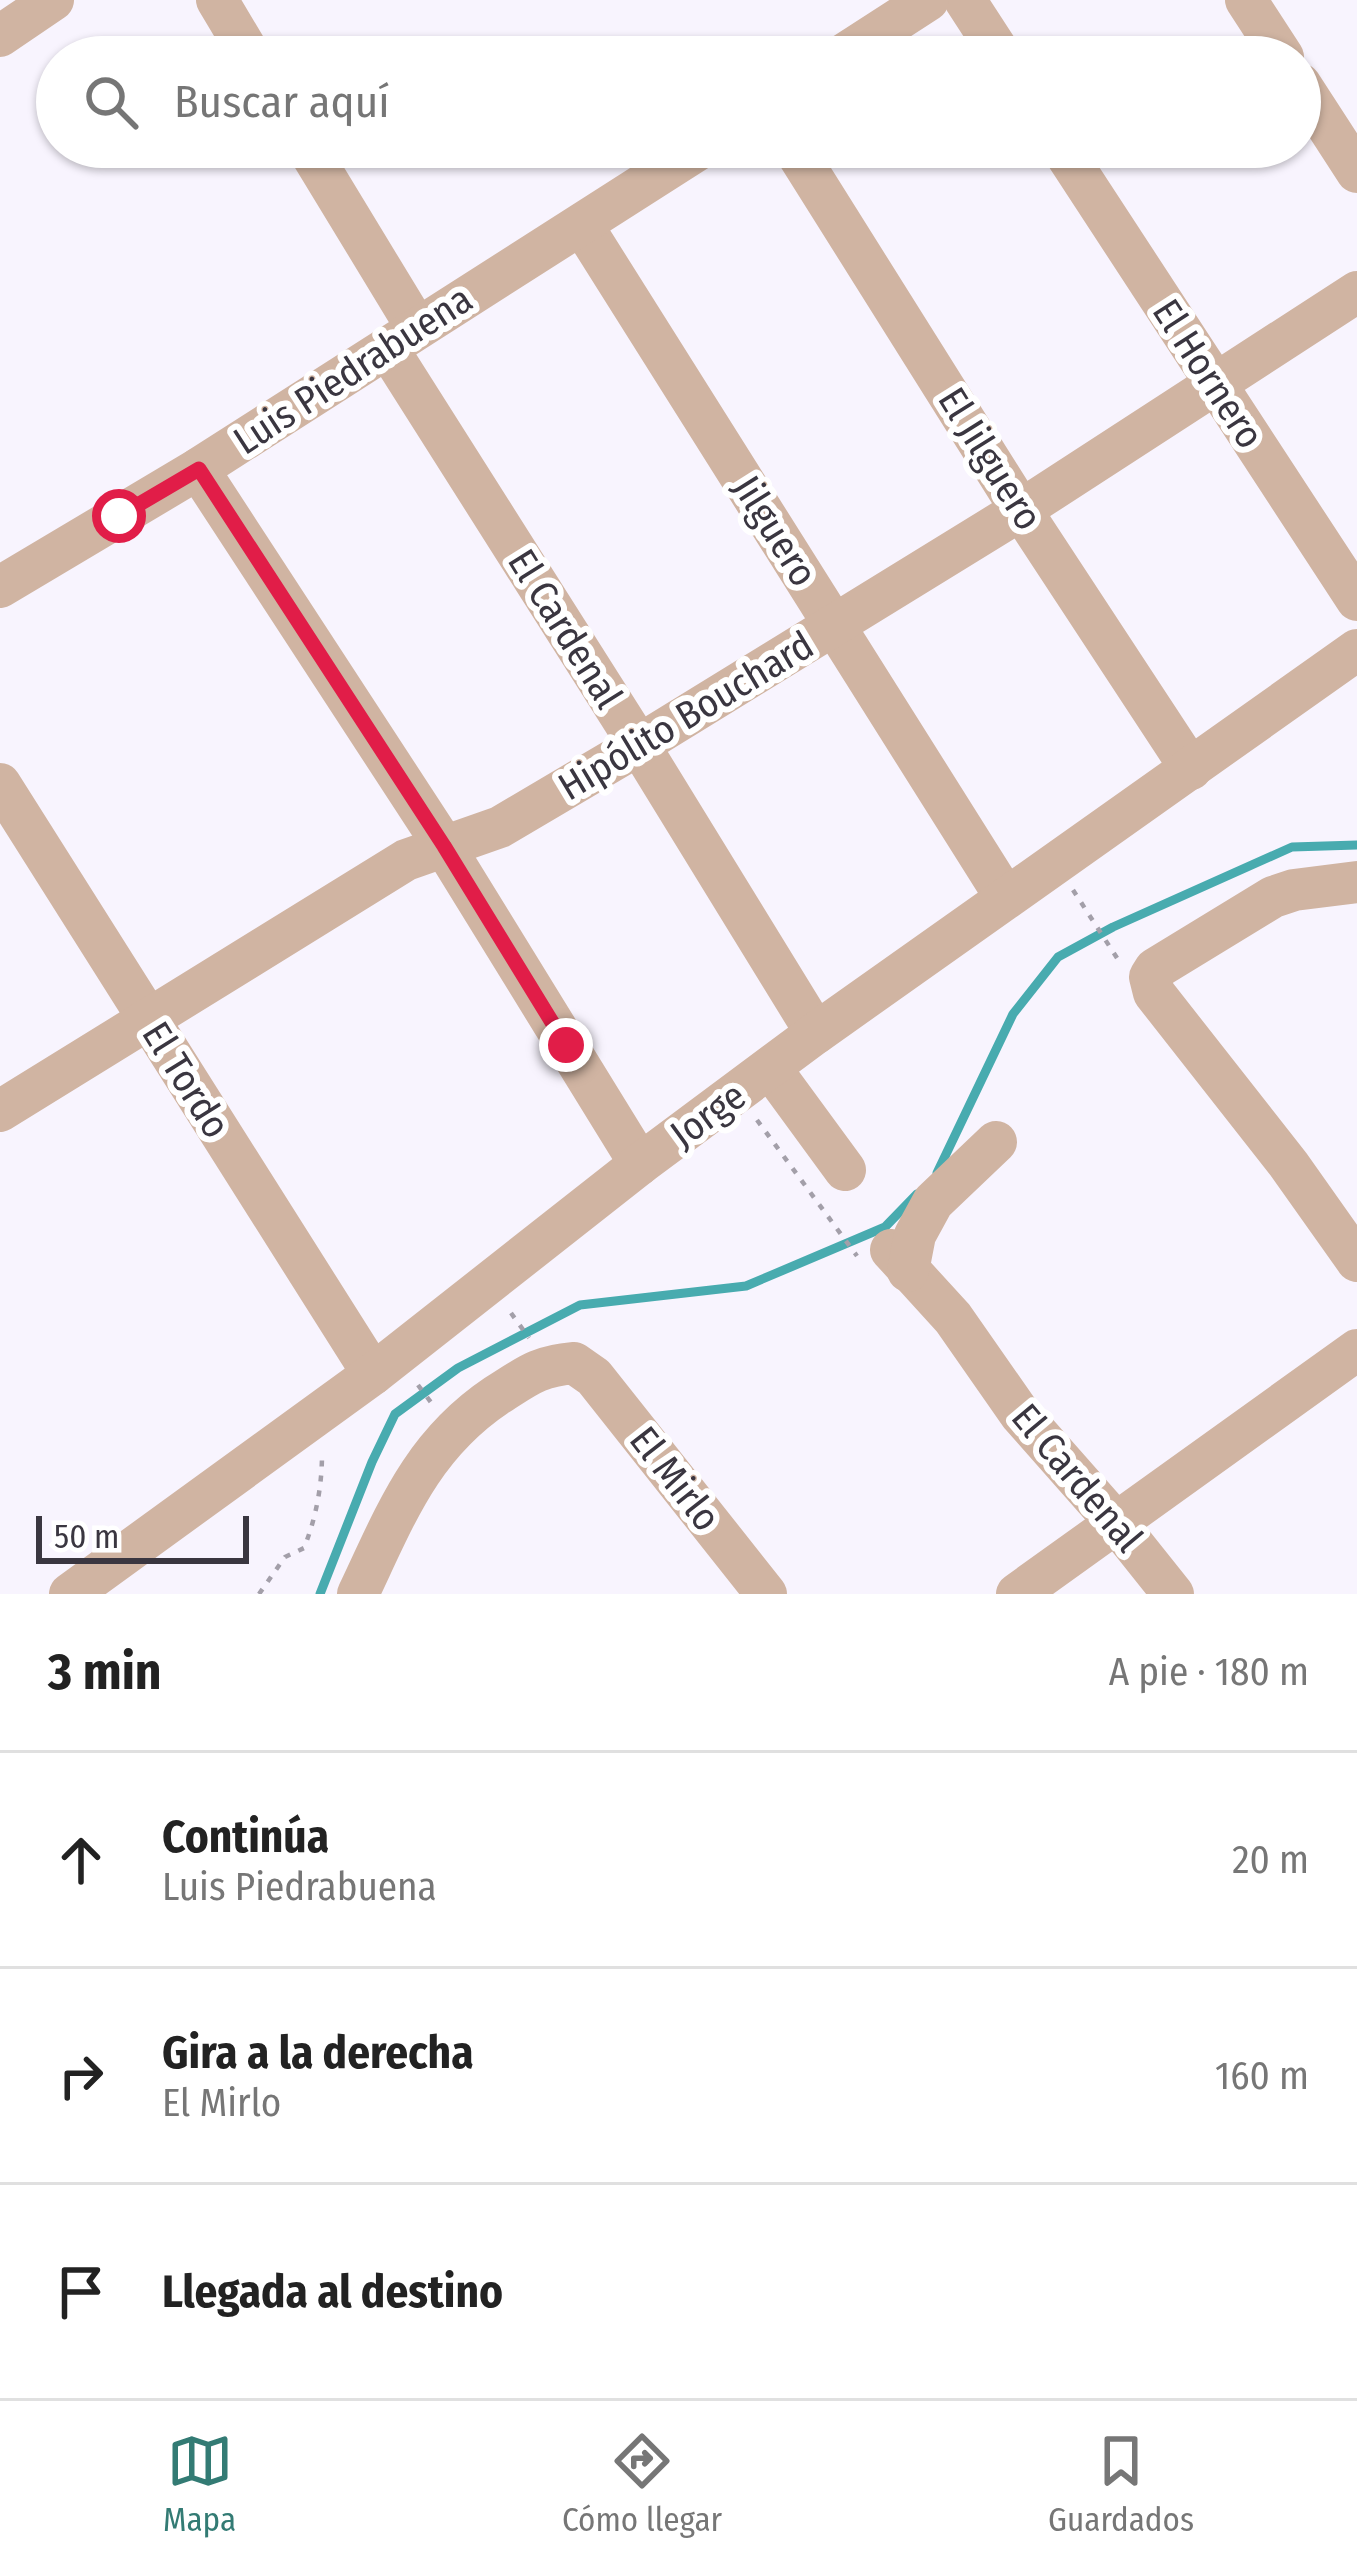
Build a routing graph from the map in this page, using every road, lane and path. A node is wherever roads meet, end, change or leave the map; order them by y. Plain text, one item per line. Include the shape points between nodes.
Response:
1 (53, 0) edge
2 (217, 0) edge
3 (928, 0) edge
4 (965, 0) edge
5 (1246, 0) edge
6 (0, 36) edge
7 (238, 36) edge
8 (872, 36) edge
9 (988, 36) edge
10 (1269, 36) edge
11 (1321, 116) edge
12 (318, 168) edge
13 (670, 168) edge
14 (806, 168) edge
15 (1074, 168) edge
16 (1357, 172) edge
17 (582, 225) junction
18 (1357, 292) edge
19 (403, 338) junction
20 (1214, 384) junction
21 (199, 469) junction
22 (1021, 510) junction
23 (0, 587) edge
24 (1357, 600) edge
25 (835, 626) junction
26 (1357, 650) edge
27 (639, 746) junction
28 (1191, 769) junction
29 (0, 784) edge
30 (444, 846) junction
31 (1357, 882) edge
32 (1006, 898) junction
33 (1090, 917) dead end
34 (1111, 950) dead end
35 (147, 1019) junction
36 (816, 1033) junction
37 (763, 1074) junction
38 (0, 1111) edge
39 (995, 1142) dead end
40 (640, 1164) junction
41 (845, 1170) dead end
42 (886, 1260) junction
43 (1357, 1262) edge
44 (509, 1310) dead end
45 (532, 1342) dead end
46 (1357, 1350) edge
47 (373, 1374) junction
48 (309, 1421) junction
49 (1117, 1524) junction
50 (70, 1594) edge
51 (259, 1594) edge
52 (358, 1594) edge
53 (766, 1594) edge
54 (1017, 1594) edge
55 (1172, 1594) edge

1 - 6 street
2 - 7 street
3 - 8 street
4 - 9 street
5 - 10 street
11 - 16 street
12 - 19 street, El Cardenal
13 - 17 street, Luis Piedrabuena
14 - 22 street, El Jilguero
15 - 20 street, El Hornero
17 - 19 street, Luis Piedrabuena
17 - 25 street, Jilguero
18 - 20 street, Hipólito Bouchard
19 - 21 street, Luis Piedrabuena
19 - 27 street, El Cardenal
20 - 22 street, Hipólito Bouchard
20 - 24 street, El Hornero
21 - 23 street, Luis Piedrabuena
21 - 30 street
22 - 25 street, Hipólito Bouchard
22 - 28 street, El Jilguero
25 - 27 street, Hipólito Bouchard
25 - 32 street, Jilguero
26 - 28 street, Jorge
27 - 30 street, Hipólito Bouchard via 500,827
27 - 36 street, El Cardenal
28 - 32 street, Jorge
29 - 35 street, El Tordo
30 - 35 street, Hipólito Bouchard via 406,860
30 - 40 street
31 - 43 street via 1273,897 1150,977 1154,993
32 - 36 street, Jorge
33 - 34 path
35 - 38 street, Hipólito Bouchard
35 - 47 street, El Tordo
36 - 37 street, Jorge
37 - 40 street, Jorge
37 - 41 street
37 - 42 path via 754,1116 836,1227
39 - 42 street
40 - 47 street, Jorge
42 - 49 street, El Cardenal via 953,1318 1020,1414
44 - 45 path
46 - 49 street
47 - 48 street, Jorge
48 - 50 street, Jorge
48 - 51 path via 322,1446 312,1529
49 - 54 street
49 - 55 street, El Cardenal
52 - 53 street, El Mirlo via 406,1493 452,1431 539,1368 574,1363 594,1377

